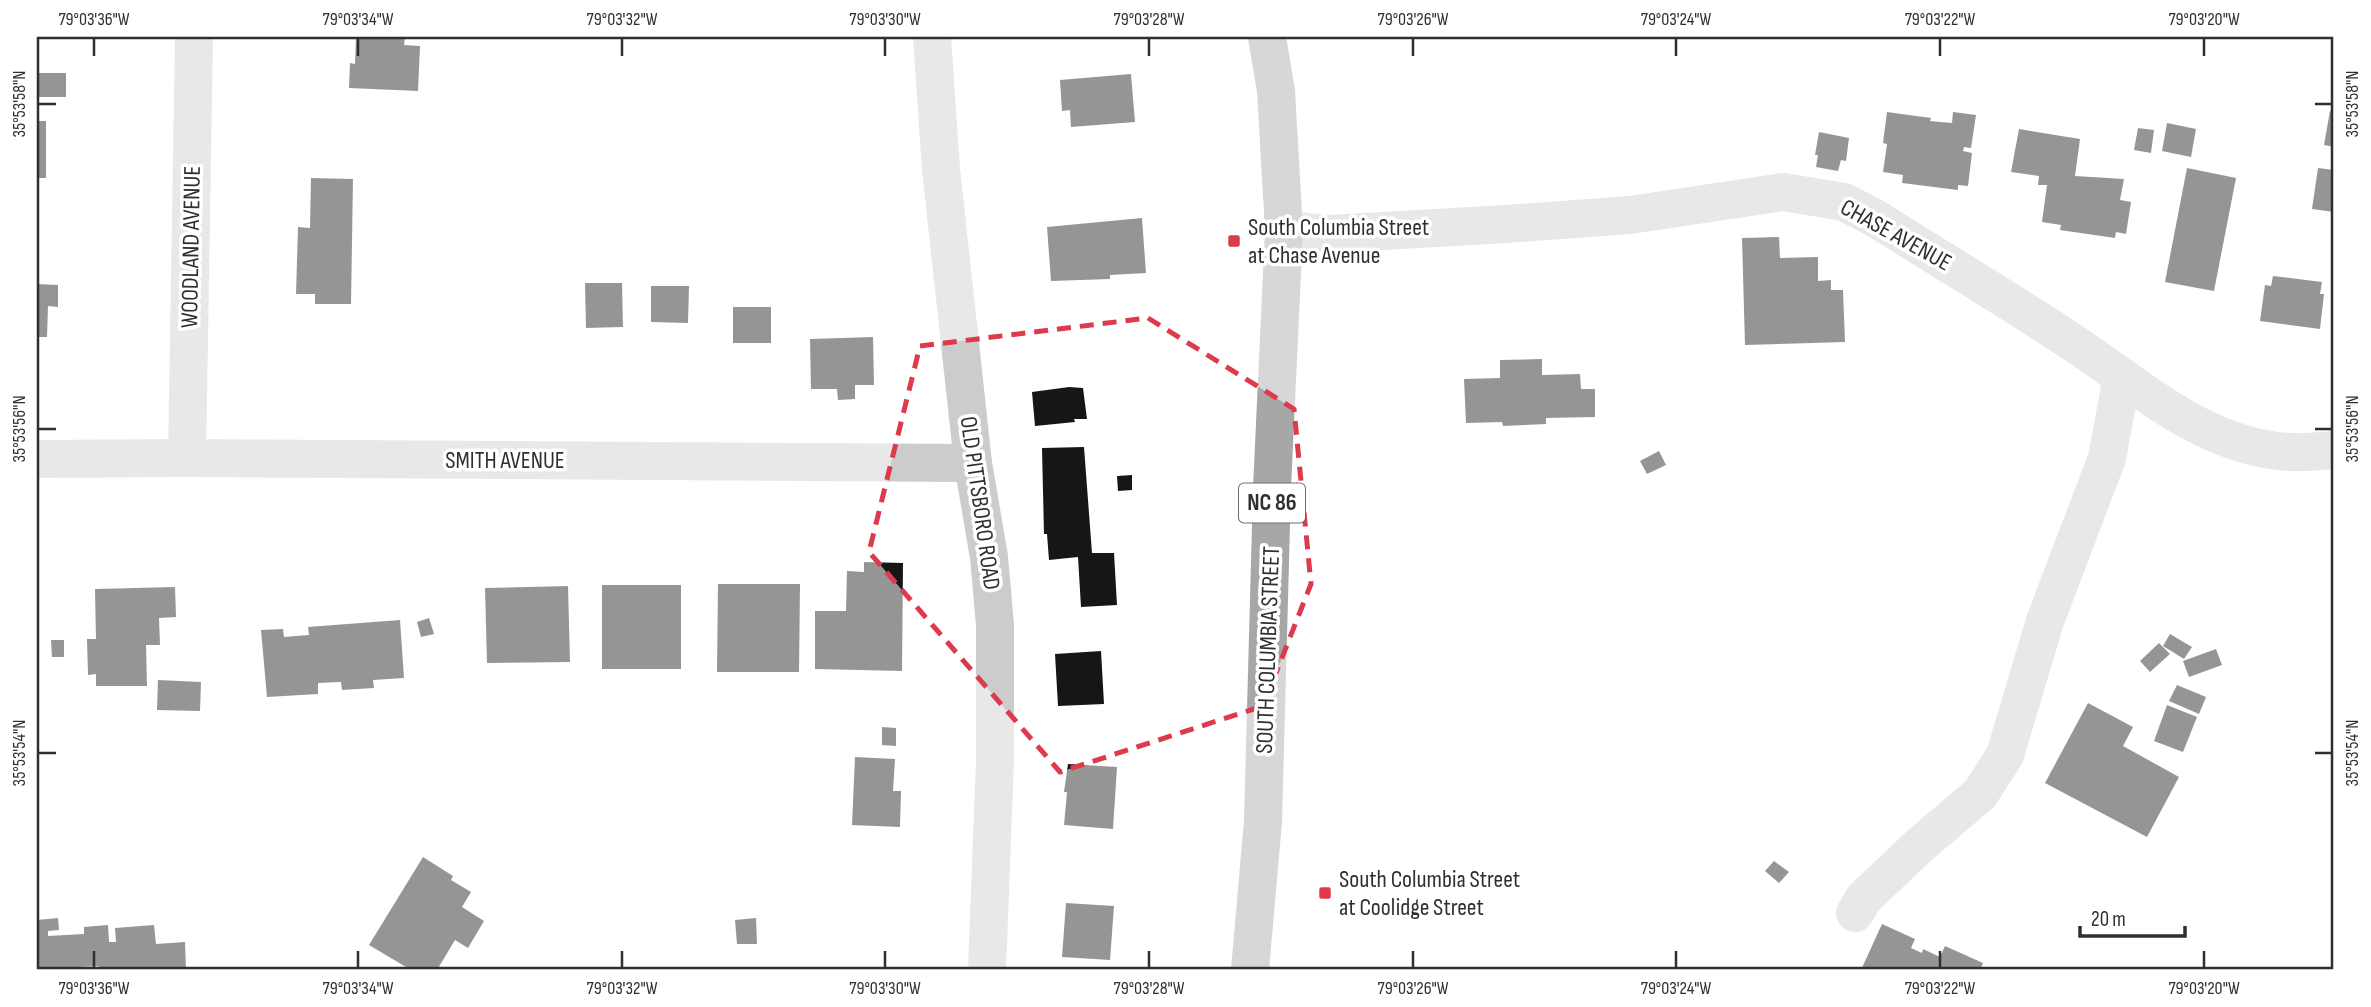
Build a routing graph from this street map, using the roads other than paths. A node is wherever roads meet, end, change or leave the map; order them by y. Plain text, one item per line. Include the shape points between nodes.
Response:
1 (194, 37) edge
2 (932, 37) edge
3 (1267, 37) edge
4 (1284, 230) junction
5 (2122, 377) junction
6 (2334, 450) edge
7 (37, 458) edge
8 (187, 458) junction
9 (973, 463) junction
10 (1854, 913) dead end
11 (987, 970) edge
12 (1250, 970) edge

1 - 8 street, WOODLAND AVENUE
2 - 9 street, OLD PITTSBORO ROAD via 941,169
3 - 4 main road, SOUTH COLUMBIA STREET / NC 86 via 1276,91
4 - 5 street, CHASE AVENUE via 1330,234 1630,215 1783,192 1844,202
4 - 12 main road, SOUTH COLUMBIA STREET / NC 86 via 1263,821
5 - 6 street, CHASE AVENUE via 2182,419 2222,437 2265,449
5 - 10 street via 2108,458 2045,621 2005,755 1980,794 1920,845
7 - 8 street, SMITH AVENUE
8 - 9 street, SMITH AVENUE
9 - 11 street, OLD PITTSBORO ROAD via 996,625 996,760

